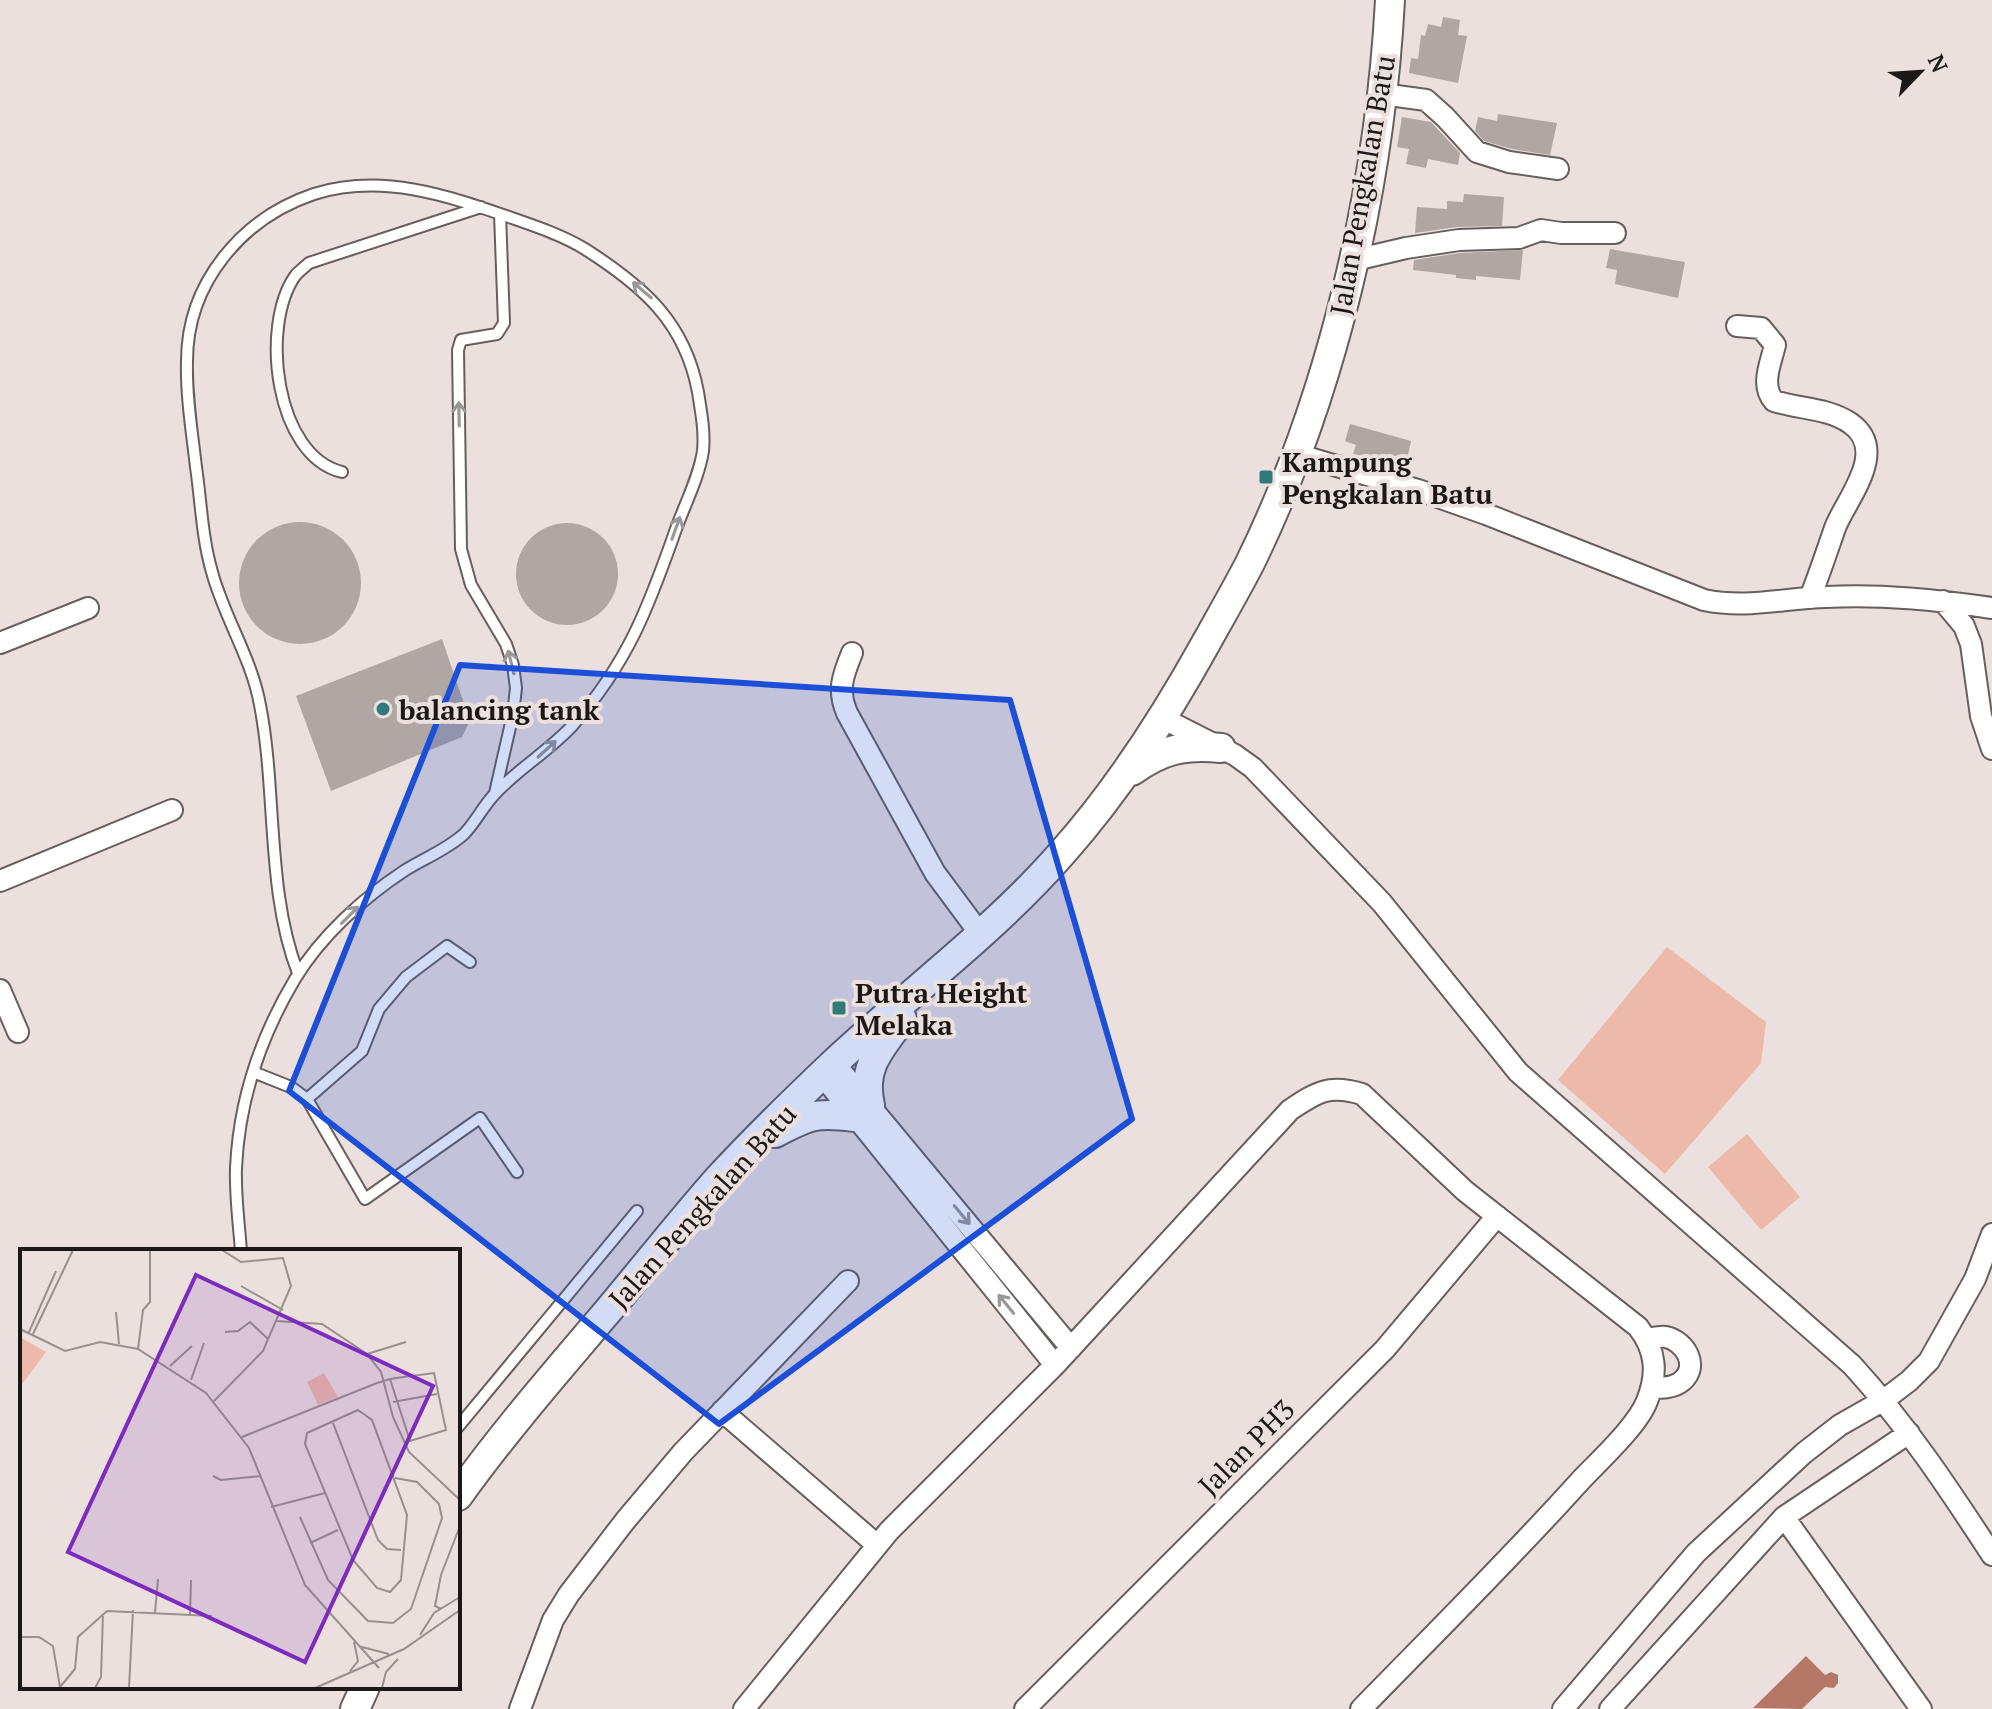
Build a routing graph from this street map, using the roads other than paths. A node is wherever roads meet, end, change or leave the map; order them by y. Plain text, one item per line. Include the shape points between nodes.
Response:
1 (1390, 0) edge
2 (1382, 94) junction
3 (1558, 169) dead end
4 (481, 207) junction
5 (500, 214) junction
6 (1615, 233) dead end
7 (1355, 260) junction
8 (1737, 326) dead end
9 (1296, 454) junction
10 (342, 472) dead end
11 (1810, 598) junction
12 (1943, 601) junction
13 (88, 608) dead end
14 (1992, 608) edge
15 (0, 643) edge
16 (852, 653) dead end
17 (1164, 719) junction
18 (1221, 748) junction
19 (1992, 749) edge
20 (1115, 788) junction
21 (495, 793) junction
22 (172, 810) dead end
23 (0, 881) edge
24 (981, 935) junction
25 (470, 962) dead end
26 (298, 973) junction
27 (930, 979) junction
28 (0, 990) edge
29 (18, 1032) dead end
30 (828, 1069) junction
31 (253, 1072) junction
32 (307, 1099) junction
33 (862, 1111) junction
34 (898, 1139) junction
35 (749, 1147) junction
36 (882, 1152) junction
37 (517, 1172) dead end
38 (934, 1181) junction
39 (917, 1195) junction
40 (637, 1211) dead end
41 (1497, 1216) junction
42 (1992, 1234) edge
43 (241, 1249) edge
44 (848, 1281) dead end
45 (1647, 1339) junction
46 (1071, 1348) junction
47 (1055, 1365) junction
48 (1651, 1388) junction
49 (1884, 1400) junction
50 (722, 1411) junction
51 (460, 1425) edge
52 (1909, 1433) junction
53 (460, 1493) edge
54 (1784, 1517) junction
55 (877, 1545) junction
56 (1992, 1555) edge
57 (364, 1689) edge
58 (355, 1709) edge
59 (520, 1709) edge
60 (744, 1709) edge
61 (1025, 1709) edge
62 (1361, 1709) edge
63 (1563, 1709) edge
64 (1610, 1709) edge
65 (1921, 1709) edge

1 - 2 main road, Jalan Pengkalan Batu
2 - 3 street via 1426,100 1477,152
2 - 7 main road, Jalan Pengkalan Batu
4 - 5 lane
4 - 10 lane via 309,263 295,276 276,337 284,407 311,452 327,468
4 - 26 lane via 412,188 371,185 327,190 289,202 229,249 207,278 193,319 186,358 209,564 260,700 285,935
21 -> 5 lane via 516,688 506,644 471,585 461,549 458,350 461,340 497,334 504,323
21 -> 5 lane via 571,726 627,651 703,454 695,375 683,343 648,294 578,244
6 - 7 street via 1541,230 1519,238 1444,242
7 - 9 main road, Jalan Pengkalan Batu via 1336,337
8 - 11 street via 1761,328 1775,345 1766,383 1774,401 1842,418 1854,426 1866,448 1860,479
9 - 11 street via 1486,514 1704,600 1729,606
9 - 17 main road, Jalan Pengkalan Batu via 1251,561
11 - 12 street via 1864,595
12 - 14 street
12 - 19 street via 1971,644 1981,716
13 - 15 street
16 - 24 street via 840,689 847,713 935,873
17 - 18 street
17 - 20 main road, Jalan Pengkalan Batu
18 - 20 main road via 1170,750
18 - 49 street via 1253,768 1382,903 1518,1072 1852,1365
20 - 24 main road, Jalan Pengkalan Batu via 1066,850
26 -> 21 lane via 367,898 463,835
22 - 23 street
24 - 27 main road, Jalan Pengkalan Batu
25 - 32 lane via 447,946 406,977 379,1009 362,1051
26 - 31 lane
27 - 30 main road, Jalan Pengkalan Batu
27 - 33 main road via 874,1058
28 - 29 street
30 - 33 street
30 - 35 main road, Jalan Pengkalan Batu
31 - 32 lane
31 - 43 lane via 236,1170
32 - 37 lane via 365,1199 480,1118
33 - 34 street
33 - 35 main road via 807,1116
33 - 36 street
34 - 36 street
34 - 38 street
35 - 53 main road, Jalan Pengkalan Batu via 510,1427
36 - 39 street
38 - 39 street
38 -> 46 street
47 -> 39 street
40 - 51 lane
41 - 45 street
41 - 46 street via 1362,1094 1326,1089 1290,1110
41 - 61 street, Jalan PH3 via 1385,1349
42 - 49 street via 1975,1279 1929,1361
44 - 50 street
45 - 48 street via 1655,1359
45 - 48 street via 1665,1337 1682,1344 1690,1357 1682,1381
46 - 47 street
47 - 55 street
48 - 62 street via 1646,1404 1621,1437
49 - 52 street
49 - 63 street via 1804,1453 1696,1553
50 - 55 street
50 - 59 street via 569,1594 553,1620
52 - 54 street
52 - 56 street
54 - 64 street
54 - 65 street
55 - 60 street
57 - 58 main road

